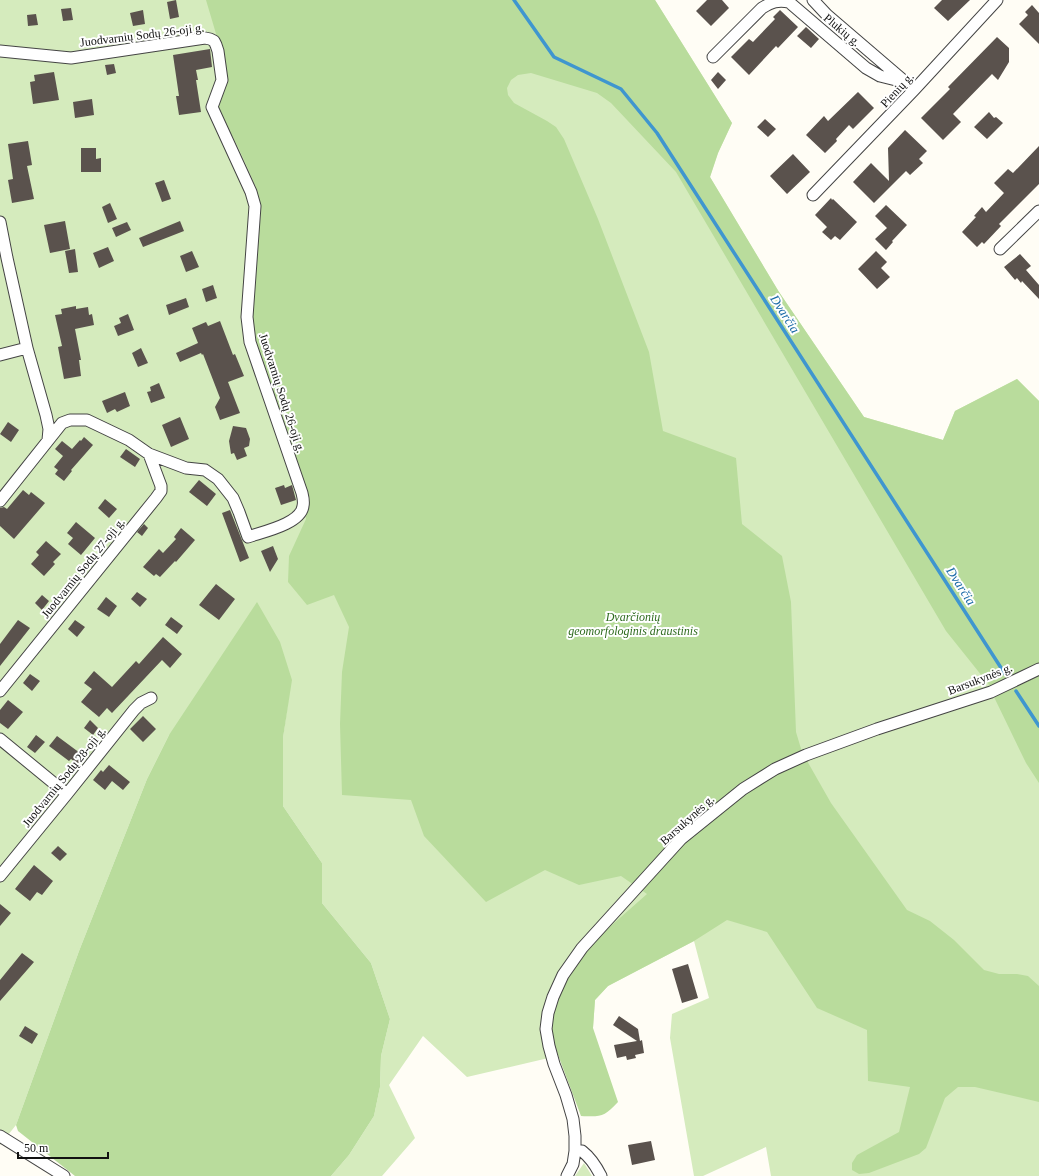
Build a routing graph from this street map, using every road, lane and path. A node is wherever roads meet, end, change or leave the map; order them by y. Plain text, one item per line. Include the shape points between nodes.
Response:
1 (813, 0) edge
2 (997, 0) edge
3 (0, 51) edge
4 (713, 57) dead end
5 (904, 82) junction
6 (914, 90) junction
7 (813, 196) dead end
8 (1039, 211) edge
9 (0, 222) edge
10 (1000, 249) dead end
11 (27, 348) junction
12 (0, 355) edge
13 (46, 415) junction
14 (62, 423) junction
15 (48, 440) junction
16 (149, 454) junction
17 (0, 501) edge
18 (1039, 669) edge
19 (0, 691) edge
20 (151, 698) dead end
21 (0, 739) edge
22 (67, 794) junction
23 (0, 876) edge
24 (0, 1136) edge
25 (576, 1151) junction
26 (64, 1176) edge
27 (567, 1176) edge
28 (602, 1176) edge

1 - 5 street, Plukių g.
2 - 6 street, Pienių g.
3 - 16 street, Juodvarnių Sodų 26-oji g. via 71,58 205,38 214,41 216,45 222,80 212,107 252,192 255,206 246,317 250,342 302,493 303,506 290,522 248,537 233,498 218,479 205,470 186,468
4 - 5 street, Plukių g. via 762,8 780,0 789,2 866,68 880,76
5 - 6 street, Plukių g.
6 - 7 street, Pienių g.
8 - 10 street
9 - 11 street
11 - 12 street
11 - 13 street
13 - 14 street
13 - 15 street
14 - 15 street
14 - 16 street, Juodvarnių Sodų 26-oji g. via 70,420 87,420 129,440
15 - 17 street
16 - 19 street, Juodvarnių Sodų 27-oji g. via 161,491
18 - 25 street, Barsukynės g. via 991,692 877,729 775,769 743,789 681,840 582,948 563,975 553,997 546,1029 554,1064 566,1094
20 - 22 street, Juodvarnių Sodų 28-oji g. via 134,710
21 - 22 street
22 - 23 street, Juodvarnių Sodų 28-oji g.
24 - 26 street
25 - 27 street, Barsukynės g.
25 - 28 street via 582,1150

